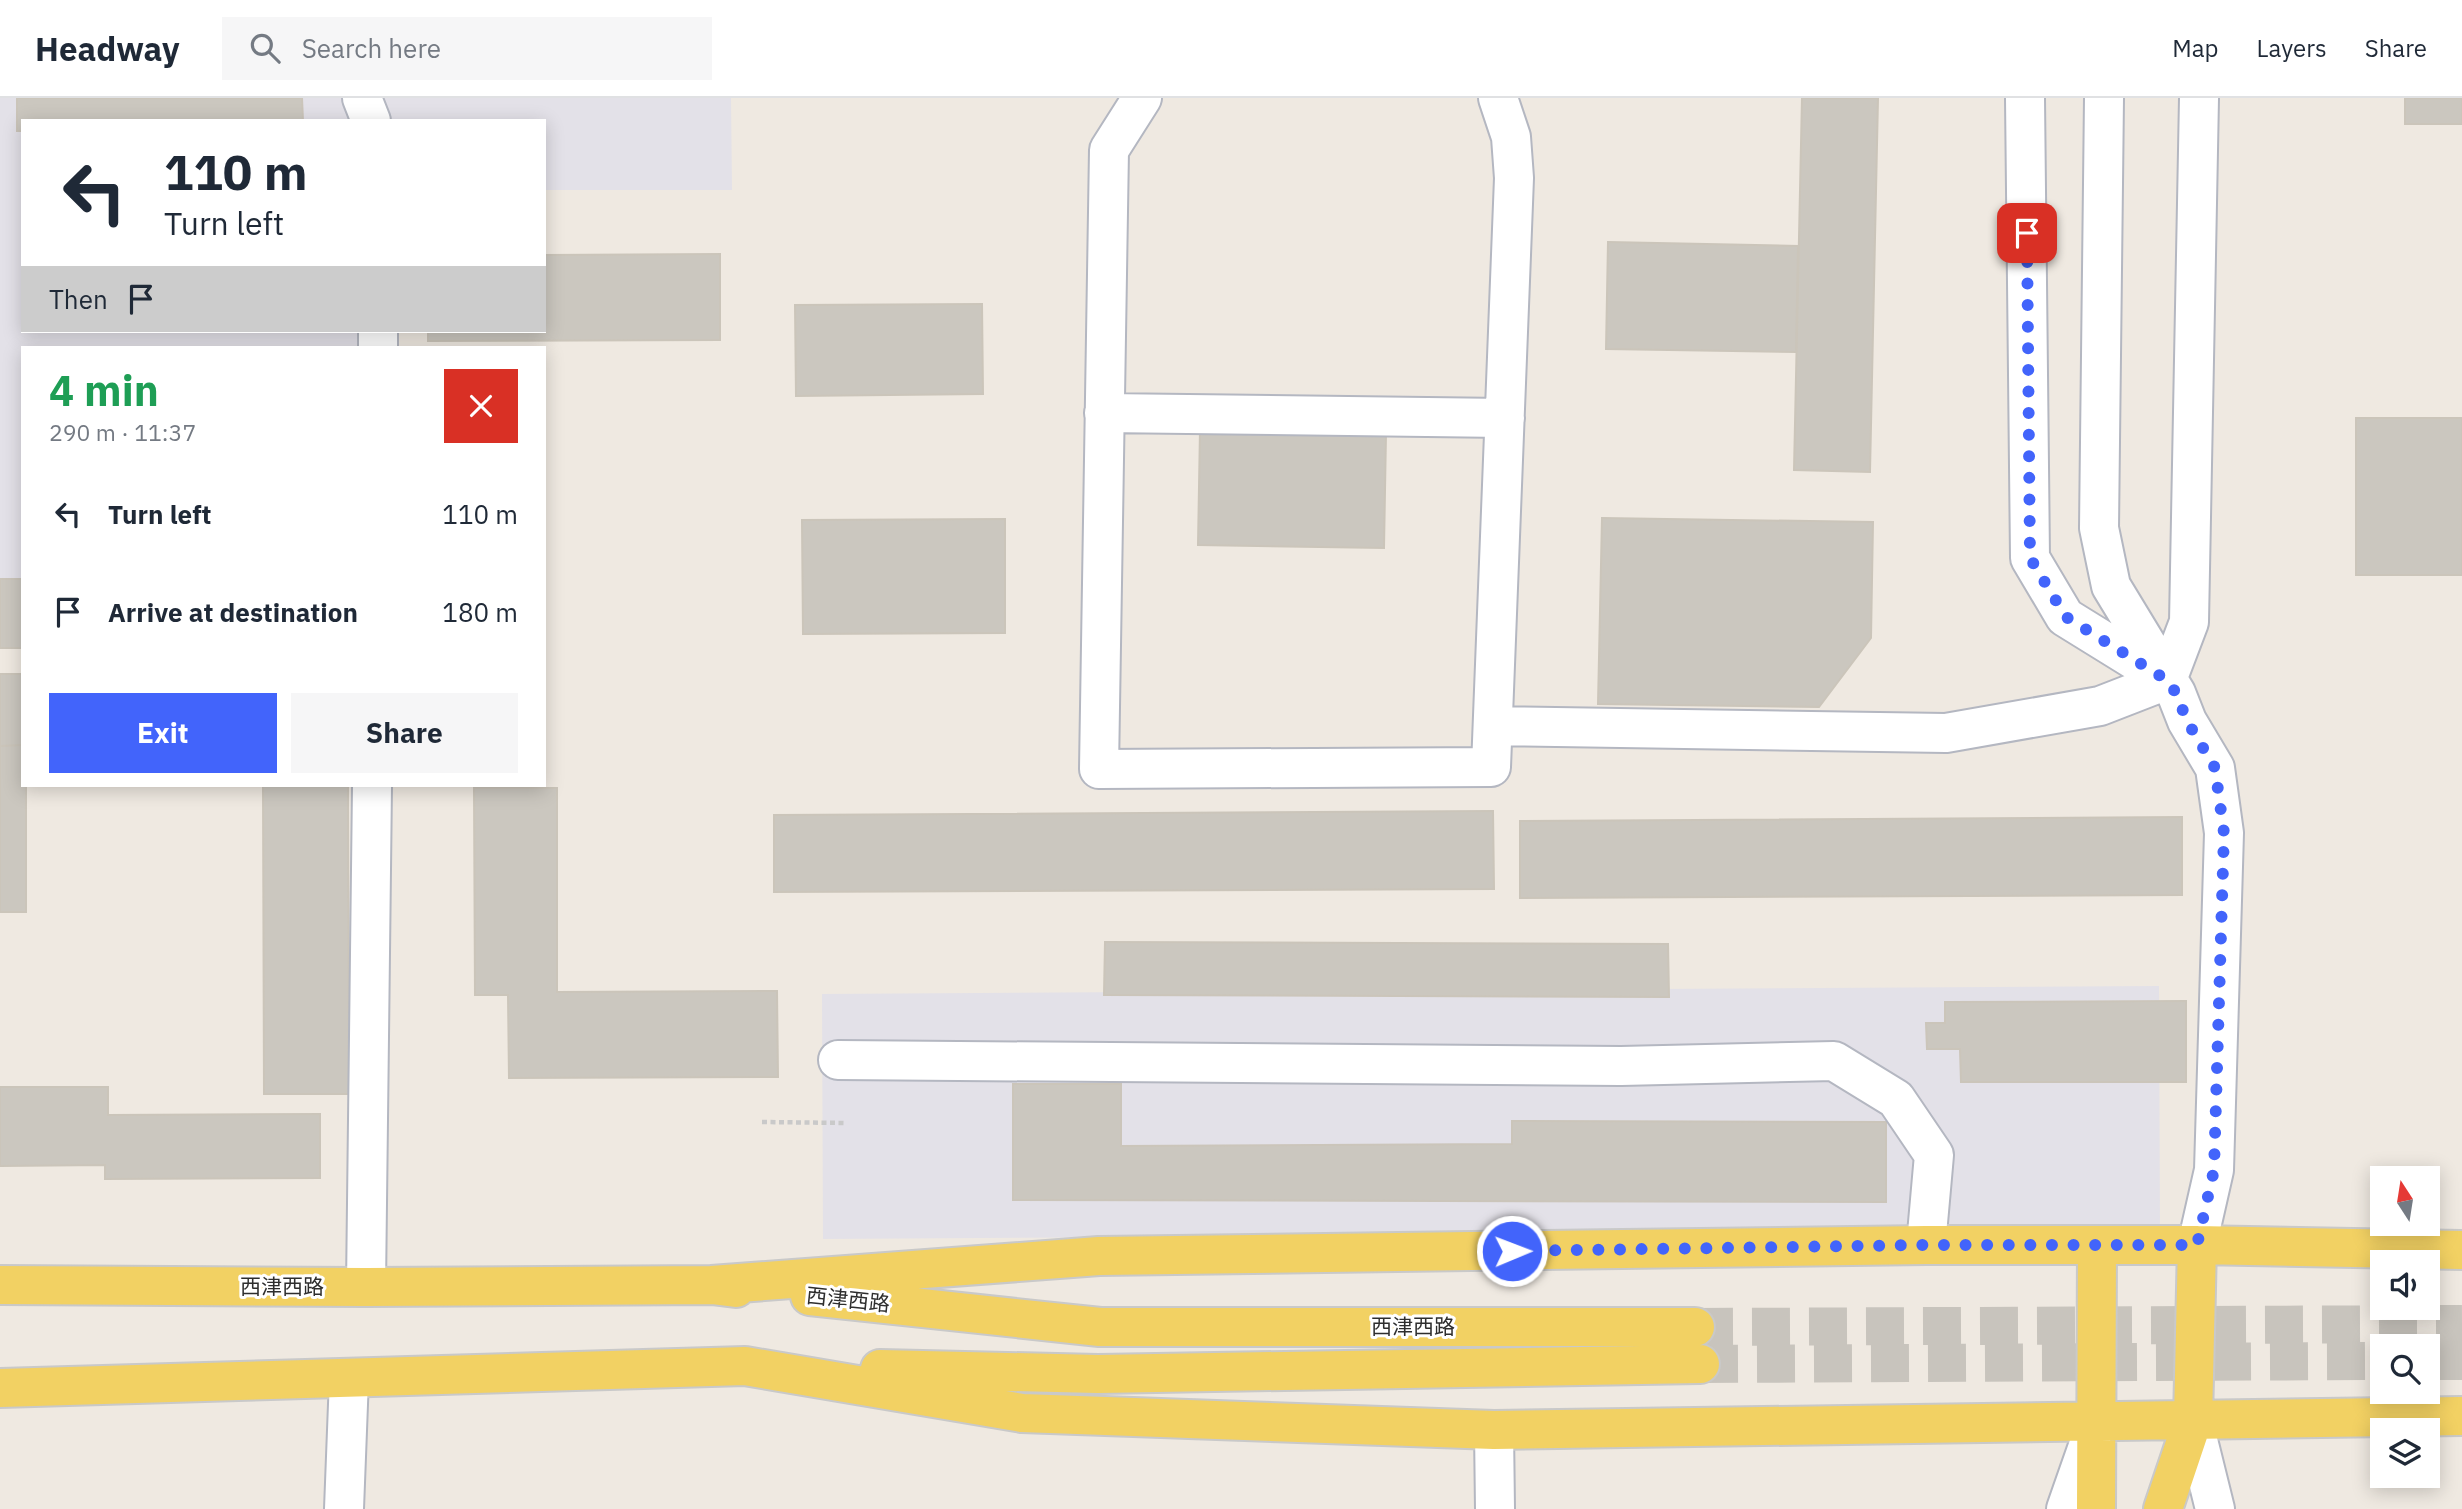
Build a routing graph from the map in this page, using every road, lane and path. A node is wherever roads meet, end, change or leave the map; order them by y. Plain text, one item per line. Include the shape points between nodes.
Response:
1 (362, 98) edge
2 (1142, 98) edge
3 (1498, 98) edge
4 (2025, 98) edge
5 (2104, 98) edge
6 (2199, 98) edge
7 (370, 119) edge
8 (1104, 413) junction
9 (1504, 418) junction
10 (2167, 680) junction
11 (1493, 726) junction
12 (372, 787) edge
13 (838, 1060) dead end
14 (762, 1122) dead end
15 (846, 1123) dead end
16 (1926, 1245) junction
17 (2097, 1245) junction
18 (2197, 1245) junction
19 (2462, 1250) edge
20 (0, 1285) edge
21 (712, 1285) junction
22 (366, 1287) junction
23 (745, 1366) junction
24 (349, 1378) junction
25 (0, 1388) edge
26 (2462, 1416) edge
27 (2097, 1420) junction
28 (2193, 1420) junction
29 (1494, 1430) junction
30 (344, 1509) edge
31 (1495, 1509) edge
32 (2066, 1509) edge
33 (2096, 1509) edge
34 (2163, 1509) edge
35 (2215, 1509) edge

1 - 7 street
2 - 8 street via 1109,150
3 - 9 street via 1511,137 1514,178
4 - 10 street via 2030,558 2066,617
5 - 10 street via 2098,527 2111,586
6 - 10 street via 2189,622
8 - 9 street
8 - 11 street via 1099,769 1492,766
9 - 11 street
10 - 11 street via 2100,706 1946,733
10 - 18 street via 2215,768 2224,833 2214,1170
12 - 22 street
13 - 16 street via 1607,1066 1834,1061 1896,1100 1934,1155
14 - 15 path
16 - 17 main road
16 - 21 main road via 1098,1256
17 - 18 main road
17 - 27 main road
18 - 19 main road
18 - 28 main road
20 - 22 main road, 西津西路
21 - 22 main road, 西津西路
21 - 23 main road, 西津西路 via 1100,1327 1698,1345 1098,1374
23 - 24 main road, 西津西路
23 - 29 main road, 西津西路 via 1022,1413
24 - 25 main road, 西津西路
24 - 30 street
26 - 28 main road, 西津西路
27 - 28 main road, 西津西路
27 - 29 main road, 西津西路
27 - 32 street
27 - 33 main road
28 - 34 main road
28 - 35 street
29 - 31 street

